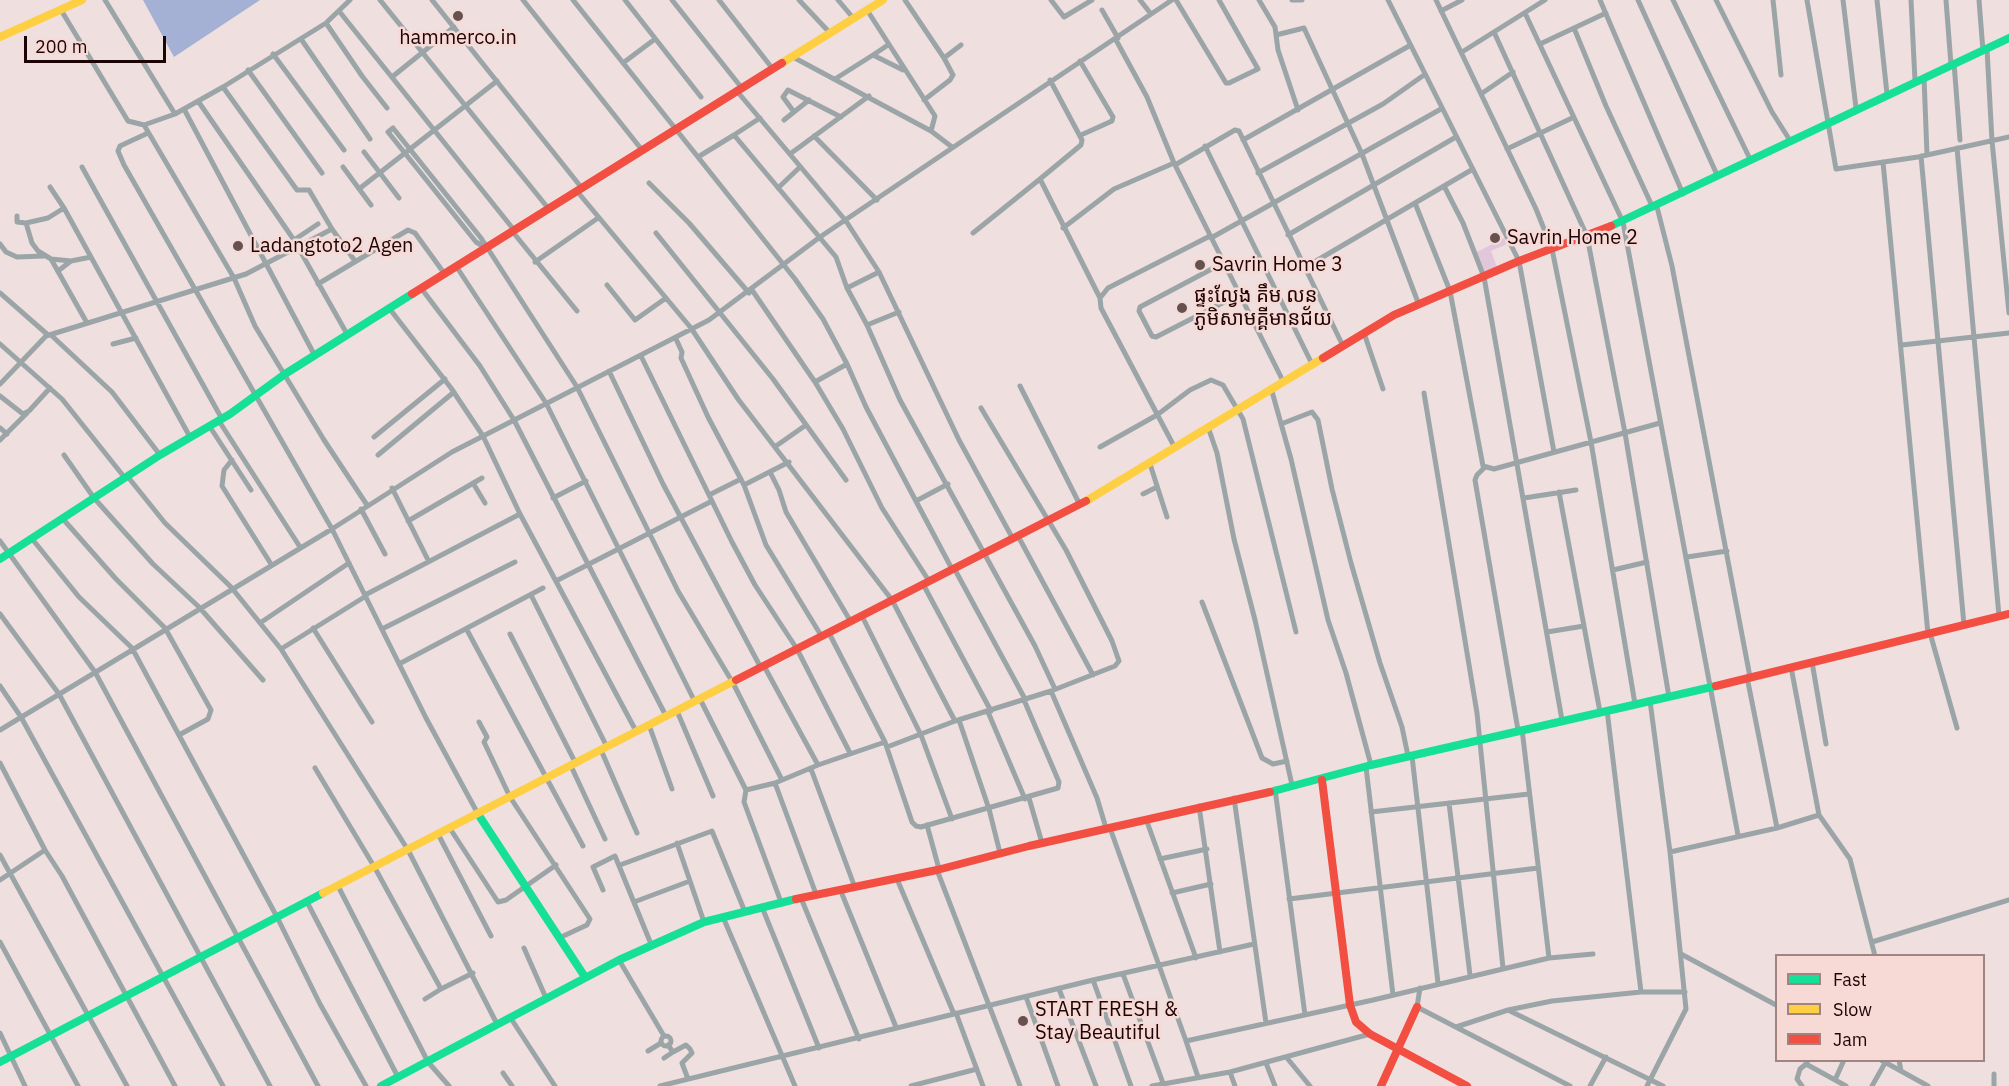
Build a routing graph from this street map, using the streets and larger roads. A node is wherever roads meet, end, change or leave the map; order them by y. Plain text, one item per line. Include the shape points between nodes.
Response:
1 (82, 0) edge
2 (105, 0) edge
3 (350, 0) edge
4 (380, 0) edge
5 (432, 0) edge
6 (523, 0) edge
7 (573, 0) edge
8 (625, 0) edge
9 (672, 0) edge
10 (719, 0) edge
11 (799, 0) edge
12 (838, 0) edge
13 (882, 0) edge
14 (905, 0) edge
15 (1051, 0) edge
16 (1092, 0) edge
17 (1140, 0) edge
18 (1174, 0) edge
19 (1219, 0) edge
20 (1259, 0) edge
21 (1292, 0) edge
22 (1302, 0) edge
23 (1388, 0) edge
24 (1436, 0) edge
25 (1462, 0) edge
26 (1545, 0) edge
27 (1600, 0) edge
28 (1638, 0) edge
29 (1673, 0) edge
30 (1716, 0) edge
31 (1773, 0) edge
32 (1807, 0) edge
33 (1843, 0) edge
34 (1877, 0) edge
35 (1911, 0) edge
36 (1946, 0) edge
37 (1979, 0) edge
38 (61, 10) junction
39 (867, 10) junction
40 (1102, 10) dead end
41 (339, 11) junction
42 (1441, 11) junction
43 (1525, 13) junction
44 (1606, 13) junction
45 (1151, 14) junction
46 (854, 19) junction
47 (326, 23) junction
48 (454, 27) junction
49 (1574, 28) junction
50 (1494, 32) junction
51 (830, 33) junction
52 (1276, 35) junction
53 (0, 37) edge
54 (2009, 38) edge
55 (301, 39) junction
56 (655, 39) junction
57 (1117, 39) junction
58 (1540, 44) junction
59 (888, 45) junction
60 (961, 45) dead end
61 (1409, 46) junction
62 (1985, 50) junction
63 (1462, 52) junction
64 (422, 53) junction
65 (273, 54) junction
66 (873, 55) junction
67 (791, 56) junction
68 (944, 58) junction
69 (1080, 61) junction
70 (623, 63) junction
71 (1952, 64) junction
72 (772, 68) junction
73 (249, 70) junction
74 (903, 70) junction
75 (1513, 72) junction
76 (1424, 75) junction
77 (1781, 75) dead end
78 (392, 77) junction
79 (1924, 77) junction
80 (835, 79) junction
81 (1050, 80) junction
82 (497, 81) junction
83 (1915, 81) junction
84 (223, 87) junction
85 (739, 88) junction
86 (1333, 92) junction
87 (1481, 94) junction
88 (1887, 94) junction
89 (701, 96) dead end
90 (869, 96) junction
91 (809, 100) junction
92 (924, 100) junction
93 (198, 101) junction
94 (465, 106) junction
95 (387, 108) dead end
96 (1856, 108) junction
97 (1441, 109) junction
98 (184, 110) junction
99 (1298, 110) junction
100 (794, 112) junction
101 (175, 114) junction
102 (841, 117) junction
103 (760, 118) junction
104 (1572, 118) junction
105 (784, 120) dead end
106 (1827, 122) junction
107 (1347, 123) junction
108 (144, 125) junction
109 (677, 129) junction
110 (434, 130) junction
111 (931, 131) junction
112 (148, 133) junction
113 (1541, 133) junction
114 (734, 135) junction
115 (1081, 135) junction
116 (814, 136) junction
117 (1456, 137) junction
118 (2009, 137) edge
119 (370, 139) dead end
120 (1243, 140) junction
121 (1960, 140) dead end
122 (1992, 141) junction
123 (1791, 142) junction
124 (952, 147) junction
125 (1205, 147) junction
126 (1957, 148) junction
127 (1507, 149) junction
128 (344, 150) dead end
129 (642, 150) junction
130 (364, 152) dead end
131 (407, 152) junction
132 (790, 154) junction
133 (1362, 154) junction
134 (1924, 156) junction
135 (698, 157) junction
136 (1751, 161) junction
137 (1883, 162) junction
138 (1175, 164) junction
139 (82, 167) dead end
140 (343, 167) dead end
141 (800, 167) junction
142 (1473, 169) junction
143 (1258, 172) junction
144 (322, 173) dead end
145 (380, 173) junction
146 (1718, 177) junction
147 (1040, 179) junction
148 (649, 183) dead end
149 (1444, 186) junction
150 (50, 187) dead end
151 (1375, 187) junction
152 (579, 188) junction
153 (778, 188) junction
154 (359, 189) junction
155 (1683, 194) junction
156 (399, 198) dead end
157 (877, 200) junction
158 (1271, 202) junction
159 (1415, 203) junction
160 (371, 205) dead end
161 (1655, 207) junction
162 (64, 208) junction
163 (548, 208) junction
164 (17, 216) dead end
165 (598, 218) junction
166 (1241, 219) junction
167 (1388, 220) junction
168 (846, 221) junction
169 (1623, 222) junction
170 (26, 224) junction
171 (318, 224) dead end
172 (1064, 228) junction
173 (332, 229) junction
174 (513, 230) junction
175 (656, 232) dead end
176 (973, 233) dead end
177 (1288, 235) junction
178 (1587, 236) junction
179 (820, 237) junction
180 (1210, 237) junction
181 (294, 240) junction
182 (0, 244) edge
183 (298, 246) junction
184 (486, 248) junction
185 (1552, 249) junction
186 (44, 256) junction
187 (91, 257) junction
188 (51, 259) junction
189 (71, 261) junction
190 (355, 261) junction
191 (1519, 261) junction
192 (535, 262) junction
193 (1223, 263) junction
194 (265, 264) junction
195 (456, 266) junction
196 (785, 266) junction
197 (1304, 268) junction
198 (58, 271) junction
199 (879, 272) junction
200 (444, 273) junction
201 (1484, 277) junction
202 (234, 278) junction
203 (318, 284) junction
204 (607, 285) dead end
205 (421, 288) junction
206 (847, 288) junction
207 (196, 289) junction
208 (1450, 291) junction
209 (750, 292) junction
210 (0, 293) edge
211 (1238, 295) junction
212 (1100, 297) junction
213 (666, 298) junction
214 (159, 300) junction
215 (1419, 305) junction
216 (389, 308) junction
217 (578, 311) dead end
218 (719, 312) junction
219 (900, 312) junction
220 (122, 313) junction
221 (2009, 314) edge
222 (87, 322) junction
223 (867, 325) junction
224 (691, 328) junction
225 (1364, 333) junction
226 (2009, 333) edge
227 (347, 334) junction
228 (50, 335) junction
229 (1973, 337) junction
230 (136, 338) junction
231 (676, 339) junction
232 (1938, 341) junction
233 (0, 344) edge
234 (114, 344) dead end
235 (1902, 345) junction
236 (1342, 346) junction
237 (315, 356) junction
238 (641, 356) junction
239 (20, 362) junction
240 (847, 364) junction
241 (1312, 364) junction
242 (609, 371) junction
243 (285, 374) junction
244 (445, 380) junction
245 (1283, 381) junction
246 (815, 382) junction
247 (0, 384) edge
248 (1020, 386) dead end
249 (577, 387) junction
250 (50, 388) junction
251 (1271, 388) junction
252 (1383, 389) dead end
253 (454, 392) junction
254 (1424, 393) dead end
255 (256, 395) junction
256 (0, 396) edge
257 (546, 403) junction
258 (981, 408) dead end
259 (1239, 408) junction
260 (27, 413) junction
261 (1156, 415) junction
262 (221, 420) junction
263 (514, 420) junction
264 (1660, 423) junction
265 (1281, 424) junction
266 (806, 425) junction
267 (210, 427) junction
268 (0, 428) edge
269 (1208, 428) junction
270 (1625, 433) junction
271 (7, 434) junction
272 (190, 436) junction
273 (483, 436) junction
274 (374, 437) dead end
275 (0, 440) edge
276 (1592, 442) junction
277 (776, 446) junction
278 (1100, 447) dead end
279 (1174, 448) junction
280 (1554, 452) junction
281 (64, 455) dead end
282 (160, 455) junction
283 (378, 455) dead end
284 (232, 460) junction
285 (789, 462) junction
286 (1518, 462) junction
287 (1150, 464) junction
288 (1485, 467) junction
289 (770, 472) junction
290 (127, 477) junction
291 (482, 478) dead end
292 (846, 480) dead end
293 (586, 481) junction
294 (743, 482) junction
295 (473, 483) junction
296 (948, 484) junction
297 (1157, 486) junction
298 (392, 488) junction
299 (251, 490) dead end
300 (1576, 490) dead end
301 (1559, 492) junction
302 (1143, 494) dead end
303 (94, 498) junction
304 (553, 498) junction
305 (711, 498) junction
306 (1524, 498) junction
307 (916, 501) junction
308 (485, 503) dead end
309 (367, 505) junction
310 (1080, 505) junction
311 (361, 509) junction
312 (520, 514) junction
313 (681, 517) junction
314 (1167, 518) dead end
315 (63, 519) junction
316 (1048, 520) junction
317 (408, 521) junction
318 (332, 529) junction
319 (650, 533) junction
320 (1016, 537) junction
321 (33, 540) junction
322 (0, 541) edge
323 (300, 547) junction
324 (618, 550) junction
325 (1727, 551) junction
326 (10, 553) junction
327 (985, 553) junction
328 (386, 554) dead end
329 (1686, 557) junction
330 (0, 559) edge
331 (428, 560) junction
332 (1647, 561) junction
333 (515, 562) dead end
334 (349, 563) junction
335 (271, 564) junction
336 (586, 564) junction
337 (953, 569) junction
338 (1613, 570) junction
339 (556, 581) junction
340 (926, 583) junction
341 (231, 587) junction
342 (543, 588) dead end
343 (365, 595) junction
344 (531, 595) junction
345 (892, 600) junction
346 (1202, 602) dead end
347 (199, 607) junction
348 (0, 614) edge
349 (2009, 614) edge
350 (862, 616) junction
351 (1999, 616) junction
352 (851, 621) junction
353 (260, 624) junction
354 (1964, 625) junction
355 (1584, 626) junction
356 (165, 628) junction
357 (314, 628) junction
358 (382, 628) junction
359 (467, 630) junction
360 (1296, 632) dead end
361 (1547, 632) junction
362 (1929, 633) junction
363 (510, 634) dead end
364 (825, 635) junction
365 (132, 648) junction
366 (281, 648) junction
367 (797, 649) junction
368 (1812, 662) junction
369 (399, 664) junction
370 (763, 667) junction
371 (1791, 667) junction
372 (95, 672) junction
373 (1093, 675) junction
374 (1748, 677) junction
375 (263, 680) dead end
376 (733, 683) junction
377 (0, 686) edge
378 (1710, 688) junction
379 (1053, 690) junction
380 (59, 694) junction
381 (1669, 697) junction
382 (697, 700) junction
383 (1024, 700) junction
384 (1650, 701) junction
385 (1635, 704) junction
386 (676, 711) junction
387 (990, 711) junction
388 (1604, 711) junction
389 (666, 716) junction
390 (21, 717) junction
391 (1562, 720) junction
392 (957, 721) junction
393 (372, 722) dead end
394 (479, 722) dead end
395 (649, 725) junction
396 (1957, 728) dead end
397 (1520, 729) junction
398 (0, 730) edge
399 (636, 731) junction
400 (179, 735) junction
401 (921, 735) junction
402 (1479, 740) junction
403 (1826, 744) dead end
404 (886, 745) junction
405 (604, 748) junction
406 (850, 753) junction
407 (1410, 756) junction
408 (1287, 761) junction
409 (0, 763) edge
410 (573, 765) junction
411 (818, 765) junction
412 (1368, 766) junction
413 (315, 768) dead end
414 (811, 769) junction
415 (545, 778) junction
416 (782, 780) junction
417 (1322, 780) junction
418 (775, 783) junction
419 (1292, 785) junction
420 (672, 789) dead end
421 (1275, 789) junction
422 (746, 790) junction
423 (1529, 794) junction
424 (713, 796) dead end
425 (510, 797) junction
426 (1234, 798) junction
427 (1027, 799) junction
428 (1484, 799) junction
429 (1449, 803) junction
430 (1199, 806) junction
431 (1416, 807) junction
432 (989, 809) junction
433 (1371, 812) junction
434 (478, 814) junction
435 (1819, 815) junction
436 (952, 819) junction
437 (1146, 819) junction
438 (927, 825) junction
439 (449, 827) junction
440 (1108, 828) junction
441 (1777, 828) junction
442 (637, 833) dead end
443 (438, 834) junction
444 (1738, 836) junction
445 (605, 839) dead end
446 (678, 843) junction
447 (1042, 843) junction
448 (583, 846) dead end
449 (1206, 849) junction
450 (45, 850) junction
451 (408, 850) junction
452 (1671, 852) junction
453 (1000, 853) junction
454 (0, 855) edge
455 (1160, 859) junction
456 (556, 865) junction
457 (620, 865) junction
458 (375, 868) junction
459 (1538, 868) junction
460 (938, 870) junction
461 (10, 874) junction
462 (1495, 874) junction
463 (897, 879) junction
464 (1457, 879) junction
465 (0, 880) edge
466 (690, 881) junction
467 (1426, 882) junction
468 (1211, 884) junction
469 (855, 885) junction
470 (338, 886) junction
471 (526, 886) junction
472 (840, 889) junction
473 (1380, 889) junction
474 (603, 890) dead end
475 (1172, 893) junction
476 (816, 894) junction
477 (1335, 894) junction
478 (801, 898) junction
479 (1289, 899) junction
480 (2009, 900) edge
481 (307, 902) junction
482 (634, 902) junction
483 (781, 902) junction
484 (762, 907) junction
485 (745, 912) junction
486 (277, 917) junction
487 (723, 917) junction
488 (704, 922) junction
489 (491, 936) dead end
490 (240, 937) junction
491 (559, 938) junction
492 (0, 942) edge
493 (1872, 942) junction
494 (651, 944) junction
495 (1254, 944) junction
496 (524, 948) dead end
497 (1220, 952) junction
498 (1593, 954) dead end
499 (1681, 954) junction
500 (1875, 954) edge
501 (201, 957) junction
502 (1196, 958) junction
503 (1549, 958) junction
504 (619, 960) junction
505 (1158, 967) junction
506 (1503, 968) junction
507 (473, 973) junction
508 (1123, 974) junction
509 (1470, 975) junction
510 (164, 977) junction
511 (585, 977) junction
512 (1093, 980) junction
513 (1438, 982) junction
514 (1420, 988) junction
515 (441, 989) junction
516 (1059, 989) junction
517 (1641, 992) junction
518 (1685, 992) junction
519 (1393, 995) junction
520 (127, 997) junction
521 (1026, 997) junction
522 (546, 998) junction
523 (425, 999) dead end
524 (1775, 1004) edge
525 (991, 1005) junction
526 (1350, 1005) junction
527 (1418, 1007) junction
528 (1508, 1010) junction
529 (955, 1013) junction
530 (1305, 1015) junction
531 (510, 1017) junction
532 (89, 1018) junction
533 (1266, 1023) junction
534 (497, 1024) junction
535 (1456, 1027) junction
536 (896, 1028) junction
537 (0, 1033) edge
538 (1370, 1034) junction
539 (51, 1036) junction
540 (858, 1038) junction
541 (664, 1041) junction
542 (1186, 1041) junction
543 (819, 1048) junction
544 (1398, 1049) junction
545 (648, 1051) dead end
546 (673, 1052) junction
547 (11, 1055) junction
548 (1606, 1057) junction
549 (664, 1058) dead end
550 (782, 1058) junction
551 (1287, 1058) junction
552 (0, 1062) edge
553 (428, 1062) junction
554 (1807, 1062) edge
555 (1843, 1062) edge
556 (1883, 1062) edge
557 (1899, 1062) edge
558 (1266, 1064) junction
559 (977, 1069) junction
560 (1901, 1071) junction
561 (1230, 1072) junction
562 (503, 1073) dead end
563 (1994, 1074) dead end
564 (398, 1077) junction
565 (1198, 1077) junction
566 (688, 1079) junction
567 (1650, 1079) junction
568 (1835, 1080) junction
569 (1163, 1083) junction
570 (387, 1085) edge
571 (25, 1086) edge
572 (78, 1086) edge
573 (127, 1086) edge
574 (176, 1086) edge
575 (223, 1086) edge
576 (270, 1086) edge
577 (318, 1086) edge
578 (366, 1086) edge
579 (449, 1086) edge
580 (512, 1086) edge
581 (555, 1086) edge
582 (660, 1086) edge
583 (795, 1086) edge
584 (911, 1086) edge
585 (983, 1086) edge
586 (1020, 1086) edge
587 (1058, 1086) edge
588 (1096, 1086) edge
589 (1131, 1086) edge
590 (1152, 1086) edge
591 (1235, 1086) edge
592 (1275, 1086) edge
593 (1310, 1086) edge
594 (1381, 1086) edge
595 (1467, 1086) edge
596 (1570, 1086) edge
597 (1590, 1086) edge
598 (1647, 1086) edge
599 (1663, 1086) edge
600 (1802, 1086) edge
601 (1846, 1086) edge
602 (1872, 1086) edge
603 (1928, 1086) edge
604 (1994, 1086) edge

1 - 38 street
2 - 101 street
3 - 41 street
4 - 64 street
5 - 48 street
6 - 129 street
7 - 70 street
8 - 56 street
9 - 85 street
10 - 72 street
11 - 51 street
12 - 46 street
13 - 39 street
14 - 68 street
15 - 16 street via 1064,17
17 - 45 street
18 - 19 street via 1228,83 1258,69
18 - 45 street
20 - 52 street via 1272,19
21 - 22 street
23 - 61 street
24 - 42 street
25 - 42 street
26 - 43 street
27 - 44 street
28 - 146 street
29 - 136 street
30 - 123 street
31 - 77 street
32 - 106 street
33 - 96 street
34 - 88 street
35 - 83 street
36 - 71 street
37 - 62 street
38 - 53 street
38 - 108 street via 128,121
39 - 46 street
39 - 59 street
40 - 57 street
41 - 47 street
41 - 78 street
42 - 63 street
43 - 50 street
43 - 58 street
44 - 49 street
44 - 155 street
45 - 57 street
46 - 51 street
47 - 55 street
47 - 95 street
48 - 64 street
48 - 82 street
49 - 58 street
49 - 161 street via 1606,106
50 - 63 street
50 - 75 street
51 - 67 street
52 - 86 street via 1304,28
52 - 99 street
54 - 62 street
55 - 65 street
55 - 119 street
56 - 70 street
56 - 89 street
57 - 69 street
57 - 138 street
58 - 104 street
59 - 66 street
59 - 74 street
60 - 68 street
61 - 76 street
61 - 86 street
62 - 71 street
62 - 122 street
63 - 87 street
64 - 78 street
64 - 94 street
65 - 73 street
65 - 128 street
66 - 74 street
66 - 80 street
67 - 72 street
67 - 80 street
68 - 92 street via 952,69 950,80
69 - 81 street
69 - 115 street via 1113,117
70 - 109 street
71 - 79 street
71 - 121 street
72 - 85 street
73 - 84 street
73 - 144 street
74 - 92 street
75 - 87 street
75 - 113 street
76 - 97 street
76 - 107 street
78 - 110 street
79 - 83 street
79 - 134 street
80 - 90 street
81 - 115 street
81 - 124 street
82 - 94 street
82 - 152 street
83 - 88 street
84 - 93 street
84 - 173 street via 297,190 309,190
85 - 103 street
85 - 109 street
86 - 99 street
86 - 107 street
87 - 127 street
88 - 96 street
90 - 102 street
90 - 111 street
91 - 100 street
91 - 100 street via 786,91 783,97
91 - 102 street
92 - 111 street via 934,116
93 - 98 street
93 - 181 street
94 - 110 street
94 - 163 street
96 - 106 street
97 - 117 street
97 - 133 street
98 - 101 street
98 - 194 street
99 - 120 street
100 - 105 street
101 - 108 street
102 - 116 street
103 - 114 street
103 - 132 street
104 - 113 street
104 - 169 street
106 - 123 street
106 - 137 street via 1836,169
107 - 133 street
107 - 143 street
108 - 112 street
109 - 129 street
109 - 135 street
110 - 131 street
110 - 174 street
111 - 124 street
112 - 202 street
112 - 207 street via 120,146 118,151
113 - 127 street
113 - 178 street
114 - 135 street
114 - 153 street
115 - 147 street via 1081,145
116 - 132 street
116 - 157 street
117 - 142 street
117 - 151 street
118 - 122 street
120 - 125 street via 1235,130
120 - 143 street
122 - 126 street
122 - 221 street
123 - 136 street
124 - 157 street
125 - 138 street
125 - 166 street
126 - 134 street
126 - 229 street
127 - 185 street
129 - 152 street
130 - 145 street
131 - 145 street
131 - 184 street
132 - 141 street
133 - 151 street
133 - 158 street
134 - 137 street
134 - 232 street
135 - 196 street
136 - 146 street
137 - 235 street
138 - 172 street via 1114,189
138 - 180 street
139 - 214 street
140 - 154 street
141 - 153 street
141 - 168 street
142 - 149 street
142 - 191 street
143 - 158 street
145 - 154 street
145 - 156 street
146 - 155 street
147 - 172 street
147 - 176 street
148 - 209 street
149 - 159 street
149 - 201 street
150 - 162 street
151 - 167 street
151 - 177 street
152 - 163 street
152 - 165 street
153 - 179 street
154 - 160 street
155 - 161 street
157 - 168 street
158 - 166 street
158 - 177 street
159 - 167 street
159 - 208 street
161 - 169 street
161 - 325 street via 1672,266
162 - 170 street via 48,218
162 - 187 street
163 - 174 street
164 - 170 street via 17,222
165 - 192 street
165 - 213 street
166 - 180 street
166 - 241 street
167 - 197 street
167 - 215 street
168 - 179 street
168 - 199 street
169 - 178 street
169 - 264 street
170 - 186 street via 32,243
171 - 181 street
172 - 212 street
173 - 183 street
173 - 190 street
174 - 184 street
174 - 192 street
175 - 218 street
177 - 197 street
178 - 185 street
178 - 270 street
179 - 196 street
179 - 206 street via 840,265
180 - 193 street
180 - 212 street via 1108,288
181 - 183 street
182 - 186 street via 17,257
183 - 194 street
183 - 203 street
184 - 195 street
184 - 249 street
185 - 191 street
185 - 276 street
186 - 188 street
187 - 189 street
187 - 220 street
188 - 189 street
188 - 198 street
189 - 198 street
190 - 200 street via 410,230
190 - 203 street
191 - 201 street
191 - 280 street
192 - 217 street
193 - 211 street
193 - 211 street via 1139,311 1156,337
194 - 202 street
194 - 237 street
195 - 200 street
195 - 257 street
196 - 209 street
196 - 240 street via 823,319
197 - 236 street
198 - 222 street
199 - 206 street
199 - 219 street
200 - 205 street
201 - 208 street
201 - 286 street
202 - 207 street
202 - 243 street via 255,326
203 - 227 street
204 - 213 street via 635,320
205 - 216 street
205 - 263 street via 480,366
206 - 223 street
207 - 214 street
207 - 255 street
208 - 215 street
208 - 288 street via 1480,460
209 - 218 street
209 - 246 street
210 - 228 street
211 - 245 street
212 - 261 street via 1101,308
213 - 224 street
214 - 220 street
214 - 262 street
215 - 225 street
216 - 227 street
216 - 244 street
218 - 224 street
218 - 266 street
219 - 223 street
219 - 320 street via 959,440
220 - 222 street
220 - 230 street
222 - 228 street
223 - 296 street via 900,400
224 - 231 street
224 - 277 street via 738,399
225 - 236 street
225 - 252 street
226 - 229 street
227 - 237 street
228 - 239 street
228 - 282 street via 112,392
229 - 232 street
229 - 351 street
230 - 234 street
230 - 272 street
231 - 238 street
231 - 294 street via 708,417
232 - 235 street
232 - 354 street
233 - 239 street
235 - 362 street
236 - 241 street
237 - 243 street
238 - 242 street
238 - 305 street
239 - 247 street
239 - 250 street
240 - 246 street
240 - 307 street
241 - 245 street
242 - 249 street
242 - 313 street
243 - 255 street
243 - 309 street
244 - 253 street
244 - 274 street
245 - 251 street
246 - 340 street
248 - 310 street
249 - 257 street
249 - 319 street
250 - 260 street
250 - 290 street
251 - 259 street
251 - 265 street
253 - 273 street
253 - 283 street
254 - 402 street
255 - 262 street
255 - 318 street
256 - 260 street via 19,412
257 - 263 street
257 - 293 street
258 - 316 street
259 - 261 street via 1222,386 1211,380
259 - 269 street
259 - 360 street
260 - 271 street
261 - 278 street
261 - 279 street
262 - 267 street
262 - 323 street
263 - 273 street
263 - 304 street
264 - 270 street
264 - 329 street
265 - 407 street via 1312,412 1318,420 1351,563
265 - 412 street
266 - 277 street
266 - 292 street
267 - 272 street
267 - 284 street
268 - 271 street
269 - 279 street
269 - 408 street
270 - 276 street
270 - 332 street
271 - 275 street
272 - 282 street
273 - 298 street
273 - 312 street
276 - 280 street
276 - 338 street
277 - 285 street
279 - 287 street
280 - 286 street
281 - 303 street
282 - 290 street
284 - 299 street
284 - 335 street via 224,470 222,486
285 - 289 street
285 - 345 street
286 - 288 street via 1494,469
286 - 306 street
287 - 297 street
287 - 310 street
288 - 397 street via 1475,480
289 - 294 street
289 - 352 street via 786,512
290 - 303 street
290 - 341 street via 165,523
291 - 295 street
293 - 304 street
293 - 324 street
294 - 305 street
294 - 364 street via 766,545
295 - 308 street
295 - 317 street
296 - 307 street
296 - 327 street
297 - 302 street
297 - 314 street
298 - 309 street
298 - 317 street
300 - 301 street
301 - 306 street
301 - 355 street
303 - 315 street
303 - 347 street via 153,564
304 - 336 street
305 - 313 street
305 - 367 street via 756,585
306 - 361 street
307 - 337 street
309 - 311 street
310 - 316 street
311 - 318 street
311 - 328 street
312 - 331 street
312 - 339 street
313 - 319 street
313 - 370 street
315 - 321 street
315 - 356 street
316 - 320 street
316 - 373 street via 1119,661
317 - 331 street
318 - 323 street
318 - 334 street
319 - 324 street
319 - 376 street via 678,591
320 - 327 street
320 - 373 street
321 - 326 street
321 - 365 street via 79,597
322 - 326 street
323 - 335 street
324 - 336 street
324 - 382 street
325 - 329 street
325 - 374 street
326 - 330 street
326 - 372 street
327 - 337 street
327 - 379 street via 1046,665
329 - 378 street
331 - 343 street
332 - 338 street
332 - 381 street
333 - 358 street
334 - 343 street
334 - 353 street
335 - 341 street
336 - 339 street
336 - 389 street
337 - 340 street
337 - 383 street
338 - 385 street
339 - 399 street
340 - 345 street
340 - 387 street
341 - 347 street
341 - 353 street
342 - 344 street
343 - 357 street
343 - 358 street
344 - 359 street
344 - 405 street
345 - 350 street
345 - 392 street
346 - 408 street via 1262,758 1273,764
347 - 356 street
347 - 375 street
348 - 380 street
349 - 351 street
350 - 352 street
350 - 401 street
351 - 354 street
352 - 364 street
353 - 366 street
354 - 362 street
355 - 361 street
355 - 388 street
356 - 365 street
356 - 400 street via 211,710 208,718
357 - 366 street
357 - 393 street
358 - 369 street
359 - 369 street
359 - 415 street
361 - 391 street
362 - 368 street
362 - 396 street
363 - 410 street
364 - 367 street
364 - 404 street
365 - 372 street
365 - 400 street
366 - 451 street
367 - 370 street
367 - 406 street
368 - 371 street
368 - 403 street
369 - 434 street
370 - 376 street
370 - 411 street
371 - 374 street
371 - 435 street
372 - 380 street
372 - 490 street
373 - 379 street
374 - 378 street
374 - 441 street
376 - 382 street
376 - 416 street
377 - 390 street
378 - 381 street
378 - 444 street
379 - 383 street
379 - 440 street
380 - 390 street
380 - 501 street
381 - 384 street
382 - 386 street
382 - 422 street
383 - 387 street
383 - 427 street via 1059,782 1056,791
384 - 385 street
384 - 452 street
385 - 388 street
386 - 389 street
386 - 424 street
387 - 392 street
387 - 427 street
388 - 391 street
388 - 517 street
389 - 395 street
390 - 398 street
390 - 510 street
391 - 397 street
392 - 401 street
392 - 432 street
394 - 425 street via 487,737 483,742
395 - 399 street
395 - 420 street
397 - 402 street
397 - 423 street
399 - 405 street
400 - 486 street
401 - 404 street
401 - 436 street
402 - 407 street
402 - 428 street
404 - 406 street
404 - 438 street via 912,822 919,827
405 - 410 street
405 - 442 street
406 - 411 street
407 - 412 street
407 - 431 street
408 - 419 street
409 - 450 street
410 - 415 street
410 - 445 street
411 - 414 street
412 - 417 street
412 - 433 street
413 - 458 street
414 - 416 street
414 - 469 street
415 - 425 street
415 - 448 street
416 - 418 street
417 - 419 street
417 - 477 street
418 - 422 street
418 - 476 street
419 - 421 street
421 - 426 street
421 - 479 street
422 - 483 street via 744,802
423 - 428 street
423 - 459 street
425 - 434 street
425 - 456 street
426 - 430 street
426 - 495 street
427 - 432 street
427 - 447 street
428 - 429 street
428 - 462 street
429 - 431 street
429 - 464 street
430 - 437 street
430 - 449 street
431 - 433 street
431 - 467 street
432 - 436 street
432 - 453 street
433 - 473 street
434 - 439 street
434 - 471 street
435 - 441 street
435 - 493 street via 1850,859
436 - 438 street
437 - 440 street
437 - 455 street
438 - 460 street
439 - 443 street
439 - 471 street via 496,902
440 - 447 street
440 - 505 street
441 - 444 street
443 - 451 street
443 - 489 street
444 - 452 street
446 - 457 street
446 - 466 street
446 - 485 street via 708,831 714,833
447 - 453 street
449 - 455 street
449 - 468 street
450 - 461 street
450 - 520 street
451 - 458 street
451 - 507 street
452 - 499 street
453 - 460 street
454 - 461 street
455 - 475 street
456 - 471 street
456 - 491 street via 591,919 587,925
457 - 474 street via 615,856 594,864
457 - 482 street
458 - 470 street
458 - 515 street
459 - 462 street
459 - 503 street
460 - 463 street
460 - 525 street
461 - 465 street
461 - 532 street
462 - 464 street
462 - 506 street
463 - 469 street
463 - 529 street
464 - 467 street
464 - 509 street
466 - 482 street
466 - 488 street
467 - 473 street
467 - 513 street
468 - 475 street
468 - 497 street
469 - 472 street
470 - 481 street
470 - 553 street
471 - 491 street
472 - 476 street
472 - 536 street
473 - 477 street
473 - 519 street
475 - 502 street
476 - 478 street
477 - 479 street
477 - 526 street
478 - 483 street
478 - 540 street
479 - 530 street
480 - 493 street
481 - 486 street
481 - 564 street
482 - 494 street
483 - 484 street
484 - 485 street
484 - 543 street
485 - 487 street
486 - 490 street
486 - 578 street
487 - 488 street
487 - 550 street
488 - 494 street
490 - 501 street
490 - 577 street
491 - 511 street
492 - 539 street
493 - 500 street
494 - 504 street
495 - 497 street
495 - 533 street
496 - 522 street
497 - 502 street
498 - 503 street
499 - 518 street
499 - 524 street
501 - 510 street
501 - 576 street
502 - 505 street
503 - 506 street
504 - 511 street
504 - 541 street
505 - 508 street
505 - 542 street
506 - 509 street
507 - 515 street
507 - 534 street
508 - 512 street
508 - 569 street
509 - 513 street
510 - 520 street
510 - 575 street
511 - 522 street
512 - 516 street
512 - 589 street
513 - 514 street
514 - 519 street
514 - 527 street
515 - 523 street
516 - 521 street
516 - 588 street
517 - 518 street
517 - 528 street via 1552,1001
518 - 567 street via 1686,1010
519 - 526 street
520 - 532 street
520 - 574 street
521 - 525 street
521 - 587 street
522 - 531 street
525 - 529 street
525 - 586 street
526 - 530 street
526 - 538 street via 1356,1022
527 - 535 street
527 - 544 street
528 - 535 street
528 - 548 street
529 - 536 street
529 - 559 street
530 - 533 street
531 - 534 street
531 - 581 street
532 - 539 street
532 - 573 street
533 - 542 street
534 - 553 street
535 - 596 street
536 - 540 street
537 - 547 street
538 - 544 street
538 - 551 street
539 - 547 street
539 - 572 street
540 - 543 street
541 - 545 street
541 - 546 street
542 - 565 street
543 - 550 street
544 - 594 street
544 - 595 street
546 - 549 street
546 - 566 street via 686,1045 690,1049 692,1053 682,1063
547 - 552 street
547 - 571 street
548 - 567 street
548 - 597 street
550 - 566 street
550 - 583 street
551 - 558 street
551 - 593 street
553 - 564 street
553 - 579 street
554 - 568 street
554 - 600 street via 1797,1079
555 - 568 street
556 - 560 street
556 - 602 street
557 - 560 street
558 - 561 street
558 - 592 street
559 - 584 street
559 - 585 street
560 - 603 street
561 - 565 street
561 - 591 street
562 - 580 street
563 - 604 street
564 - 570 street
565 - 569 street
566 - 582 street
567 - 598 street
567 - 599 street
568 - 601 street
569 - 590 street

